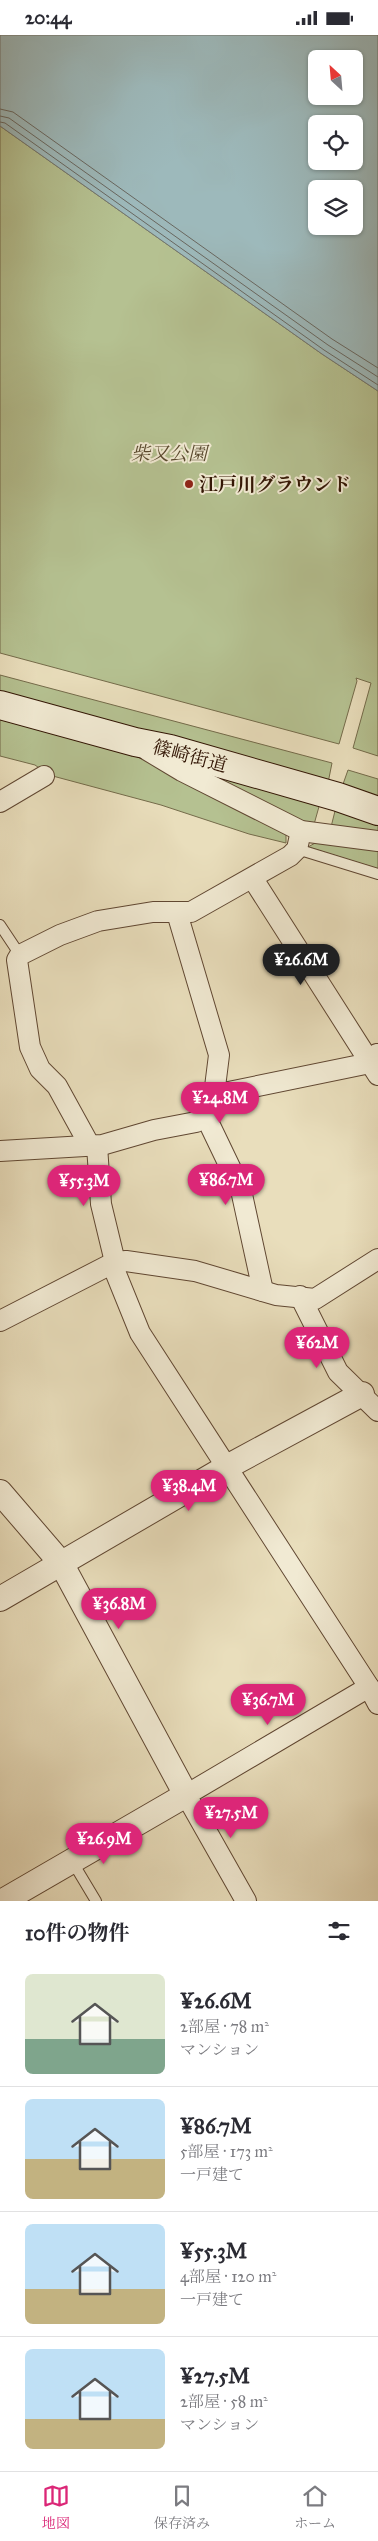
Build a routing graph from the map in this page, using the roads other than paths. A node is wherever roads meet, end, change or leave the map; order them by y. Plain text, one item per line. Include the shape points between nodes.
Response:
1 (0, 705) edge
2 (135, 742) junction
3 (44, 776) dead end
4 (0, 802) edge
5 (378, 811) edge
6 (299, 840) junction
7 (378, 841) edge
8 (378, 874) edge
9 (253, 879) junction
10 (177, 913) junction
11 (0, 925) edge
12 (20, 955) junction
13 (375, 1063) edge
14 (214, 1095) junction
15 (205, 1115) junction
16 (94, 1146) junction
17 (0, 1151) edge
18 (378, 1259) edge
19 (114, 1263) junction
20 (263, 1291) junction
21 (300, 1296) junction
22 (0, 1321) edge
23 (362, 1394) junction
24 (378, 1411) edge
25 (225, 1468) junction
26 (0, 1492) edge
27 (61, 1563) junction
28 (0, 1599) edge
29 (374, 1693) edge
30 (186, 1795) junction
31 (72, 1861) junction
32 (3, 1901) edge
33 (96, 1901) edge
34 (246, 1901) edge

1 - 2 main road, 篠崎街道
2 - 5 main road, 篠崎街道 via 338,797
2 - 6 street
3 - 4 street
6 - 7 street
6 - 8 lane
6 - 9 street via 290,856
9 - 10 street via 191,912
9 - 13 street
10 - 12 street via 153,912 98,921
10 - 14 street via 218,1055
11 - 12 lane
12 - 16 street via 17,961 30,1047 40,1069 57,1086
13 - 14 street
14 - 15 street
15 - 16 street via 196,1121
15 - 20 street via 241,1190
16 - 17 street
16 - 19 street via 101,1204
18 - 21 street via 315,1299
19 - 20 street via 126,1261 195,1271
19 - 22 street
19 - 25 street via 140,1333
20 - 21 street
21 - 23 street via 338,1372
23 - 24 street
23 - 25 street
25 - 27 street
25 - 29 street
26 - 27 street
27 - 28 street
27 - 30 street
29 - 30 street
30 - 31 street
30 - 34 street
31 - 32 street
31 - 33 lane

